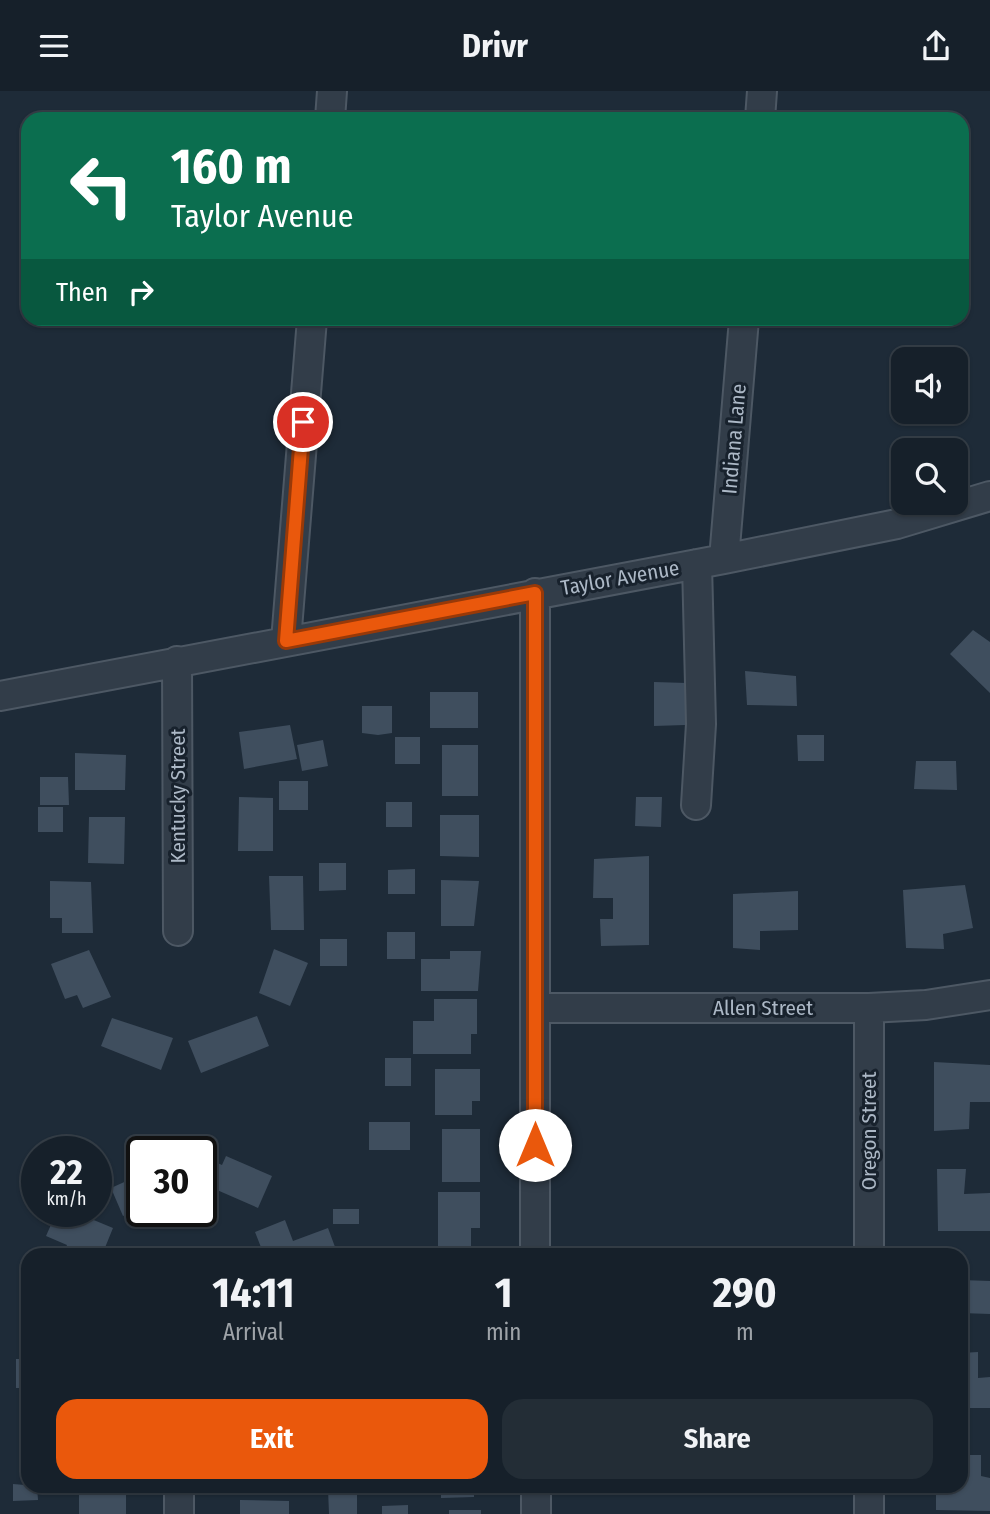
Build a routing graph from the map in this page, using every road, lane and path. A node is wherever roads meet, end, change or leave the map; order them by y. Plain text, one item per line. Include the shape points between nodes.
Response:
1 (332, 91) edge
2 (762, 91) edge
3 (330, 112) edge
4 (760, 112) edge
5 (311, 326) edge
6 (743, 326) edge
7 (990, 496) edge
8 (710, 562) junction
9 (535, 593) junction
10 (286, 641) junction
11 (177, 661) junction
12 (0, 696) edge
13 (696, 804) dead end
14 (178, 931) dead end
15 (990, 995) edge
16 (535, 1008) junction
17 (869, 1008) junction
18 (535, 1248) edge
19 (869, 1248) edge
20 (179, 1493) edge
21 (536, 1493) edge
22 (869, 1493) edge
23 (179, 1514) edge
24 (536, 1514) edge
25 (869, 1514) edge

1 - 3 street
2 - 4 street
5 - 10 street
6 - 8 street, Indiana Lane
7 - 8 street, Taylor Avenue via 897,524
8 - 9 street, Taylor Avenue
8 - 13 street, Indiana Lane
9 - 10 street, Taylor Avenue
9 - 16 street
10 - 11 street, Taylor Avenue
11 - 12 street, Taylor Avenue
11 - 14 street, Kentucky Street
15 - 17 street, Allen Street
16 - 17 street, Allen Street
16 - 18 street
17 - 19 street, Oregon Street
20 - 23 street
21 - 24 street
22 - 25 street

